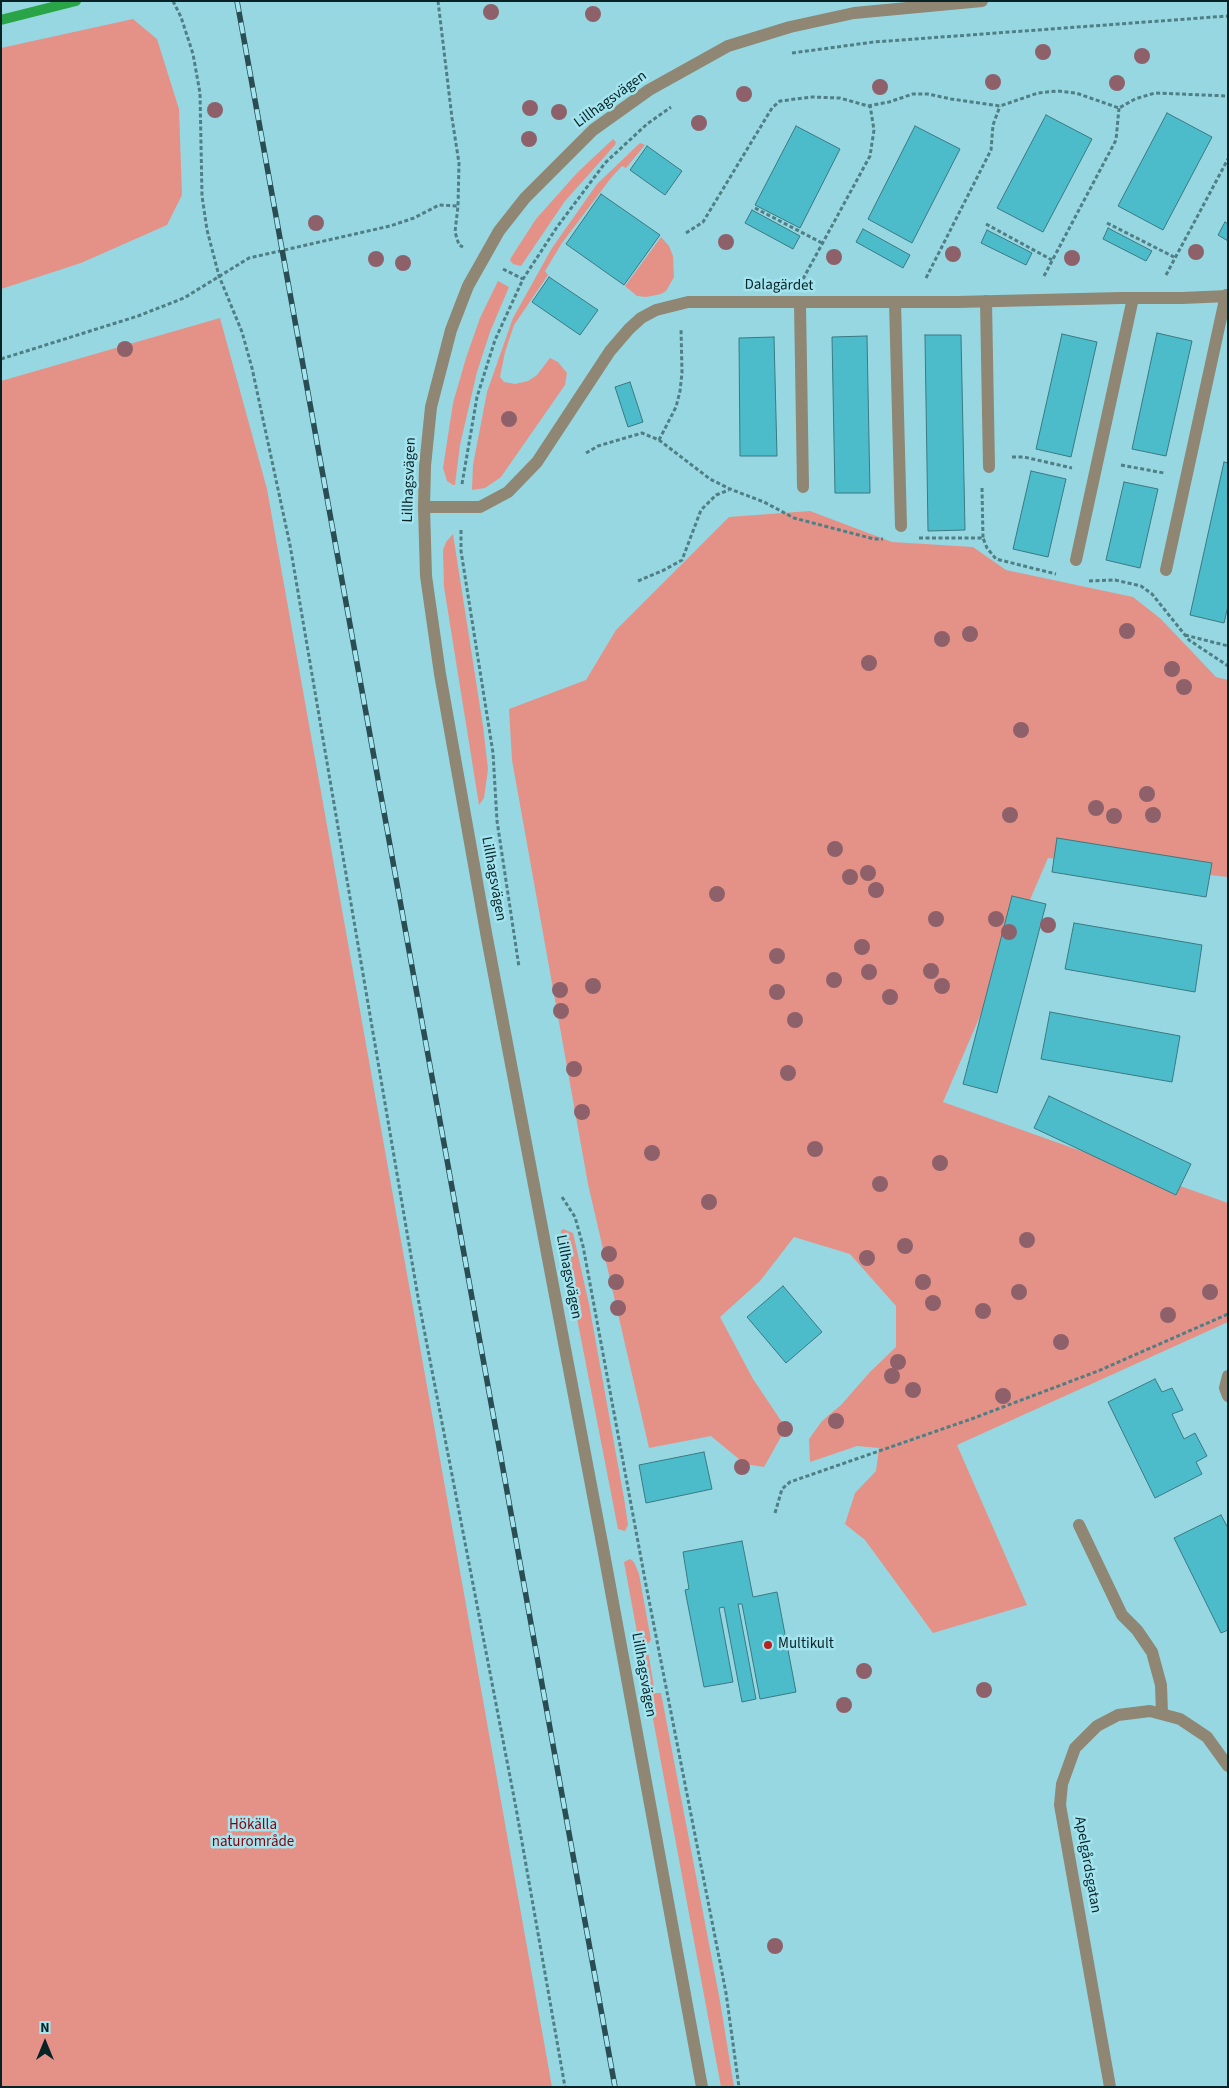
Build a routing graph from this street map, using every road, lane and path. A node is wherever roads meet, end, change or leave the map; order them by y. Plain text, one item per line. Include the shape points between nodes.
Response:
1 (174, 1) edge
2 (438, 1) edge
3 (982, 1) edge
4 (935, 3) edge
5 (1228, 16) edge
6 (784, 55) dead end
7 (1228, 96) edge
8 (870, 106) junction
9 (1000, 106) junction
10 (671, 107) dead end
11 (1119, 108) junction
12 (1228, 159) edge
13 (458, 206) junction
14 (755, 208) dead end
15 (1107, 223) dead end
16 (986, 224) dead end
17 (686, 233) dead end
18 (822, 243) junction
19 (1174, 258) junction
20 (484, 259) junction
21 (1052, 260) junction
22 (219, 276) junction
23 (523, 279) junction
24 (1227, 296) edge
25 (1133, 298) junction
26 (1154, 298) junction
27 (1034, 299) junction
28 (986, 301) junction
29 (895, 302) junction
30 (913, 302) junction
31 (795, 303) junction
32 (680, 304) junction
33 (1, 359) edge
34 (659, 440) dead end
35 (1098, 460) junction
36 (989, 462) junction
37 (1095, 473) junction
38 (1187, 477) junction
39 (803, 487) dead end
40 (730, 489) dead end
41 (424, 507) junction
42 (460, 508) junction
43 (901, 526) dead end
44 (983, 538) dead end
45 (1076, 560) dead end
46 (1166, 570) dead end
47 (638, 581) dead end
48 (1185, 635) dead end
49 (1228, 646) edge
50 (519, 967) dead end
51 (562, 1196) dead end
52 (1228, 1314) edge
53 (1228, 1376) edge
54 (1228, 1396) edge
55 (775, 1513) dead end
56 (1079, 1525) dead end
57 (1162, 1714) junction
58 (1228, 1766) edge
59 (565, 2087) edge
60 (702, 2087) edge
61 (739, 2087) edge
62 (1110, 2087) edge

1 - 22 path via 194,54 200,93 202,196
2 - 13 path via 459,163
3 - 4 street, Lillhagsvägen
4 - 20 street, Lillhagsvägen via 854,13 790,27 728,46 657,86 593,130 525,198 499,231
5 - 6 path via 874,42
7 - 11 path via 1155,93
8 - 9 path via 913,94
8 - 17 path via 840,98 780,100 703,222
8 - 18 path via 874,130 870,156
9 - 11 path via 1038,93 1057,91 1076,93
9 - 30 path via 993,125 991,150
10 - 23 path via 647,124 605,163
11 - 21 path via 1116,140
12 - 19 path
13 - 20 path via 455,232 459,245
13 - 22 path via 439,205 390,226 249,258
14 - 18 path
15 - 19 path
16 - 21 path
18 - 31 path
19 - 26 path
20 - 23 path
20 - 41 street, Lillhagsvägen via 468,286 440,368 431,407
21 - 27 path
22 - 33 path via 184,298 138,316
22 - 59 path via 242,332 252,368 290,546 419,1303 516,1808
23 - 42 path via 495,340 477,397 468,439
24 - 26 street, Dalagärdet
24 - 38 street
25 - 26 street, Dalagärdet
25 - 27 street, Dalagärdet
25 - 35 street
27 - 28 street, Dalagärdet
28 - 30 street, Dalagärdet
28 - 36 street
29 - 30 street, Dalagärdet
29 - 31 street, Dalagärdet
29 - 43 street
31 - 32 street, Dalagärdet
31 - 39 street
32 - 34 path via 680,391 676,407
32 - 42 street, Dalagärdet via 656,310 629,329 610,350 537,462 508,492 480,507
35 - 37 street
35 - 38 path
36 - 37 path via 1024,457
36 - 44 path via 982,474
37 - 45 street
38 - 46 street
40 - 47 path via 716,495 702,510 682,560
41 - 42 street, Dalagärdet
41 - 60 street, Lillhagsvägen via 426,576 440,674
42 - 50 path via 461,551 493,752 497,821
48 - 49 path
51 - 61 path via 575,1217 583,1246 726,1993
52 - 55 path via 1098,1371 790,1482 782,1489
53 - 54 street via 1225,1388
56 - 57 street via 1122,1615 1152,1652 1161,1685
57 - 58 street, Apelgårdsgatan via 1180,1719 1207,1737
57 - 62 street, Apelgårdsgatan via 1150,1711 1118,1715 1097,1726 1075,1748 1062,1784 1060,1806

